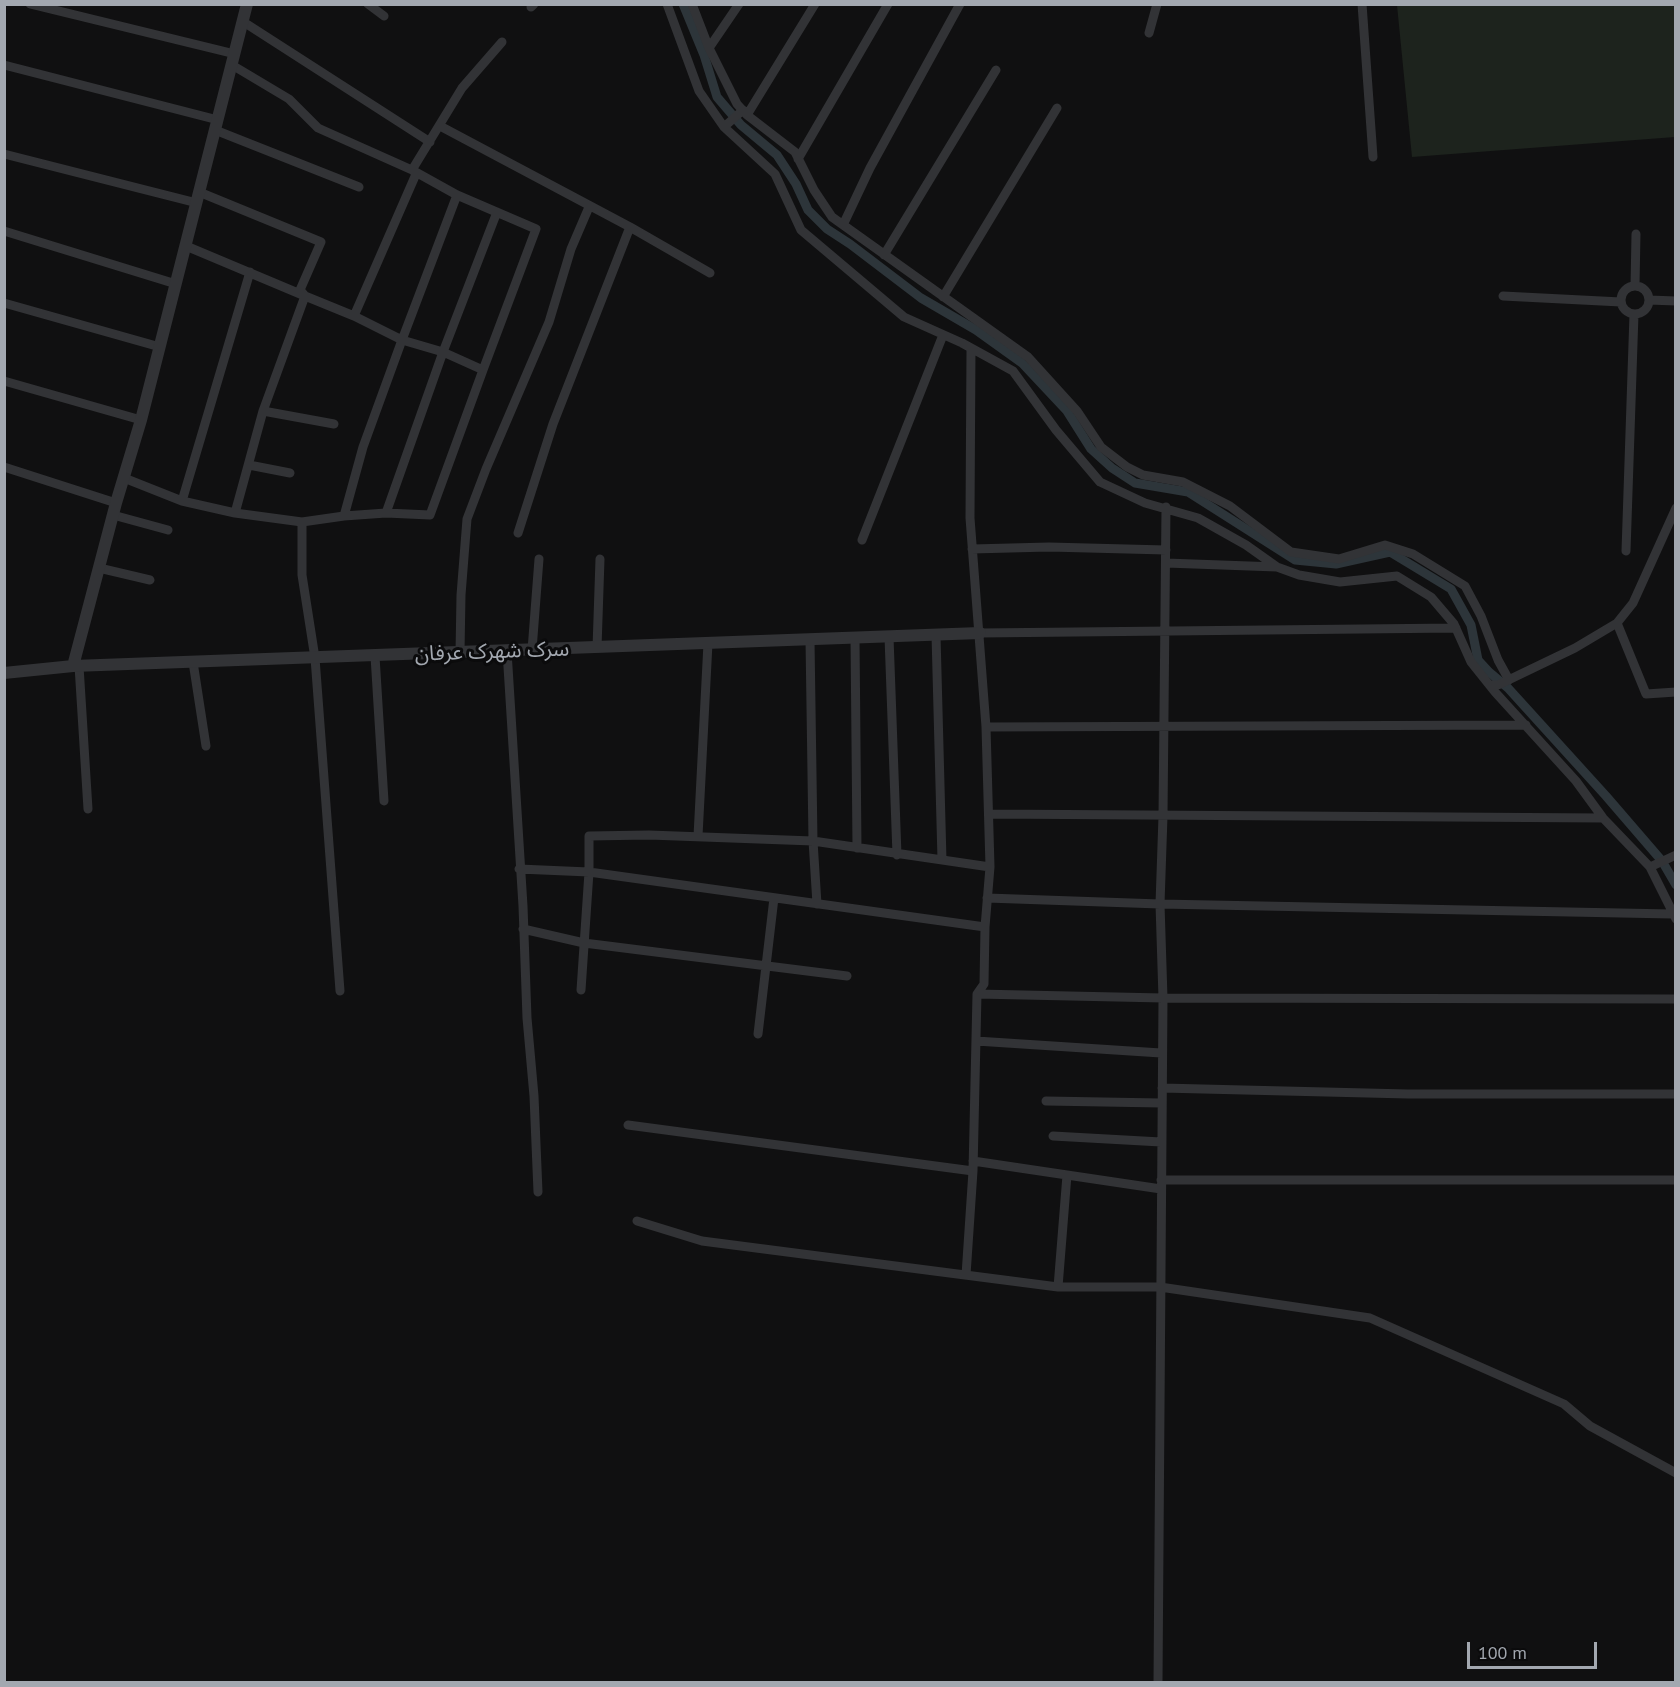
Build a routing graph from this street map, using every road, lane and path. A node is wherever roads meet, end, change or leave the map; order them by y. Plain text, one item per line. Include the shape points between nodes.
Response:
1 (30, 4) edge
2 (247, 4) edge
3 (368, 4) edge
4 (667, 4) edge
5 (692, 4) edge
6 (739, 4) edge
7 (815, 4) edge
8 (888, 4) edge
9 (960, 4) edge
10 (1157, 4) edge
11 (1362, 4) edge
12 (384, 16) dead end
13 (242, 21) junction
14 (1149, 33) dead end
15 (502, 42) dead end
16 (709, 48) junction
17 (233, 59) junction
18 (4, 65) edge
19 (996, 70) dead end
20 (1057, 108) dead end
21 (745, 112) junction
22 (217, 125) junction
23 (440, 126) junction
24 (724, 127) junction
25 (430, 142) junction
26 (4, 154) edge
27 (1373, 157) dead end
28 (798, 159) junction
29 (414, 172) junction
30 (359, 187) dead end
31 (457, 195) junction
32 (198, 197) junction
33 (590, 207) junction
34 (497, 212) junction
35 (843, 225) junction
36 (630, 227) junction
37 (4, 231) edge
38 (1636, 234) dead end
39 (186, 246) junction
40 (884, 255) junction
41 (250, 272) junction
42 (710, 273) dead end
43 (176, 284) junction
44 (1635, 286) junction
45 (305, 296) junction
46 (1503, 296) dead end
47 (943, 297) junction
48 (1649, 300) junction
49 (1676, 301) edge
50 (1621, 302) junction
51 (4, 303) edge
52 (1634, 314) junction
53 (354, 316) junction
54 (943, 335) junction
55 (402, 340) junction
56 (160, 347) junction
57 (971, 348) junction
58 (443, 352) junction
59 (1027, 357) junction
60 (483, 370) junction
61 (1013, 371) junction
62 (4, 381) edge
63 (264, 411) junction
64 (141, 420) junction
65 (334, 424) dead end
66 (249, 465) junction
67 (4, 466) edge
68 (290, 473) dead end
69 (124, 478) junction
70 (182, 501) junction
71 (1166, 507) junction
72 (1676, 508) edge
73 (115, 509) junction
74 (235, 513) junction
75 (386, 513) junction
76 (344, 516) junction
77 (302, 522) junction
78 (168, 530) dead end
79 (518, 533) dead end
80 (862, 540) dead end
81 (972, 549) junction
82 (1166, 550) junction
83 (1626, 551) dead end
84 (539, 559) dead end
85 (600, 559) dead end
86 (1166, 563) junction
87 (1277, 567) junction
88 (99, 568) junction
89 (150, 580) dead end
90 (1617, 623) junction
91 (1456, 628) junction
92 (1165, 631) junction
93 (980, 633) junction
94 (936, 635) junction
95 (889, 637) junction
96 (855, 638) junction
97 (810, 640) junction
98 (708, 644) junction
99 (597, 648) junction
100 (532, 650) junction
101 (507, 651) junction
102 (460, 653) junction
103 (375, 657) junction
104 (315, 658) junction
105 (193, 662) junction
106 (76, 666) junction
107 (4, 673) edge
108 (1509, 680) junction
109 (1494, 685) junction
110 (1676, 692) edge
111 (1526, 726) junction
112 (986, 727) junction
113 (1164, 727) junction
114 (207, 746) dead end
115 (384, 801) dead end
116 (88, 809) dead end
117 (989, 814) junction
118 (1163, 816) junction
119 (1603, 818) junction
120 (698, 836) junction
121 (813, 841) junction
122 (857, 848) junction
123 (897, 855) junction
124 (1673, 856) edge
125 (942, 860) junction
126 (1653, 865) junction
127 (1676, 866) edge
128 (990, 867) junction
129 (519, 869) junction
130 (589, 872) junction
131 (774, 898) junction
132 (987, 898) junction
133 (817, 904) junction
134 (1160, 904) junction
135 (1674, 917) edge
136 (985, 927) junction
137 (523, 929) junction
138 (584, 943) junction
139 (766, 966) junction
140 (847, 976) dead end
141 (581, 990) dead end
142 (340, 991) dead end
143 (976, 994) junction
144 (1162, 998) junction
145 (1676, 999) edge
146 (758, 1034) dead end
147 (976, 1041) junction
148 (1161, 1053) junction
149 (1162, 1088) junction
150 (1676, 1094) edge
151 (1046, 1101) dead end
152 (1161, 1103) junction
153 (628, 1125) dead end
154 (1053, 1136) dead end
155 (1161, 1142) junction
156 (973, 1166) junction
157 (1067, 1175) junction
158 (1676, 1180) edge
159 (1161, 1185) junction
160 (538, 1192) dead end
161 (637, 1221) dead end
162 (966, 1275) junction
163 (1058, 1287) junction
164 (1161, 1287) junction
165 (1676, 1473) edge
166 (1158, 1683) edge

1 - 17 street
2 - 13 street
3 - 12 street
4 - 24 street via 699,91
5 - 16 street
6 - 16 street
7 - 21 street
8 - 28 street
9 - 35 street
10 - 14 street
11 - 27 street
13 - 17 street
13 - 25 street
15 - 23 street via 462,88
16 - 21 street via 737,104
17 - 22 street
17 - 29 street via 289,99 318,128
18 - 22 street
19 - 40 street
20 - 47 street
21 - 24 street
21 - 28 street via 795,152
22 - 30 street
22 - 32 street
23 - 25 street
23 - 33 street
24 - 54 street via 775,174 801,230 904,317
25 - 29 street
26 - 32 street
28 - 35 street via 832,217
29 - 31 street
29 - 53 street
31 - 34 street
31 - 55 street
32 - 39 street
32 - 45 street via 321,242 300,290
33 - 36 street
33 - 102 street via 571,249 549,322 467,519
34 - 58 street
34 - 60 street via 536,229
35 - 40 street
36 - 42 street
36 - 79 street via 553,424
37 - 43 street
38 - 44 street
39 - 41 street
39 - 43 street
40 - 47 street
41 - 45 street
41 - 70 street
43 - 56 street
44 - 48 street via 1643,289
44 - 50 street via 1623,292
45 - 53 street
45 - 63 street
46 - 50 street
47 - 59 street
48 - 49 street
48 - 52 street via 1643,311
50 - 52 street via 1625,310
51 - 56 street
52 - 83 street
53 - 55 street
54 - 57 street
54 - 80 street
55 - 58 street
55 - 76 street via 363,447
56 - 64 street
57 - 61 street
57 - 81 street
58 - 60 street
58 - 75 street
59 - 61 street
59 - 108 street via 1077,411 1101,447 1127,467 1183,482 1230,506 1291,552 1339,559 1385,545 1413,554 1465,586
60 - 75 street via 430,515
61 - 71 street via 1100,482 1145,503
62 - 64 street
63 - 65 street
63 - 66 street
64 - 69 street
66 - 68 street
66 - 74 street
67 - 73 street
69 - 70 street
69 - 73 street
70 - 74 street
71 - 82 street
71 - 87 street via 1246,544
72 - 90 street via 1633,603
73 - 78 street
73 - 88 street
74 - 77 street
75 - 76 street
76 - 77 street
77 - 104 street via 302,575
81 - 82 street
81 - 93 street
82 - 86 street
84 - 100 street
85 - 99 street
86 - 87 street
86 - 92 street
87 - 91 street via 1340,582 1397,576 1431,597
88 - 89 street
88 - 106 street
90 - 108 street
90 - 110 street via 1646,694
91 - 92 street
91 - 109 street via 1471,662
92 - 93 street
92 - 113 street
93 - 94 street, سرک شهرک عرفان
93 - 112 street
94 - 95 street, سرک شهرک عرفان
94 - 125 street
95 - 96 street, سرک شهرک عرفان
95 - 123 street
96 - 97 street, سرک شهرک عرفان
96 - 122 street
97 - 98 street, سرک شهرک عرفان
97 - 121 street
98 - 99 street, سرک شهرک عرفان
98 - 120 street
99 - 100 street, سرک شهرک عرفان
100 - 101 street, سرک شهرک عرفان
101 - 102 street, سرک شهرک عرفان
101 - 129 street
102 - 103 street, سرک شهرک عرفان
103 - 104 street, سرک شهرک عرفان
103 - 115 street
104 - 105 street, سرک شهرک عرفان
104 - 142 street
105 - 106 street, سرک شهرک عرفان
105 - 114 street
106 - 107 street, سرک شهرک عرفان
106 - 116 street
108 - 109 street
109 - 111 street
111 - 113 street
111 - 119 street via 1576,781
112 - 113 street
112 - 117 street
113 - 118 street
117 - 118 street
117 - 128 street
118 - 119 street
118 - 134 street
119 - 126 street
120 - 121 street
120 - 130 street via 589,836
121 - 122 street
121 - 133 street
122 - 123 street
123 - 125 street
124 - 126 street
124 - 127 street
125 - 128 street
126 - 135 street
128 - 132 street
129 - 130 street
129 - 137 street
130 - 131 street
130 - 138 street
131 - 133 street
131 - 139 street
132 - 134 street
132 - 136 street
133 - 136 street
134 - 135 street
134 - 144 street
136 - 143 street via 984,984
137 - 138 street
137 - 160 street
138 - 139 street
138 - 141 street
139 - 140 street
139 - 146 street
143 - 144 street
143 - 147 street
144 - 145 street
144 - 148 street
147 - 148 street
147 - 156 street
148 - 149 street
149 - 150 street via 1408,1094
149 - 152 street
151 - 152 street
152 - 155 street
153 - 156 street
154 - 155 street
155 - 159 street
156 - 157 street
156 - 162 street
157 - 159 street
157 - 163 street
158 - 159 street
159 - 164 street
161 - 162 street via 702,1241
162 - 163 street
163 - 164 street
164 - 165 street via 1370,1318 1564,1404 1590,1426
164 - 166 street

